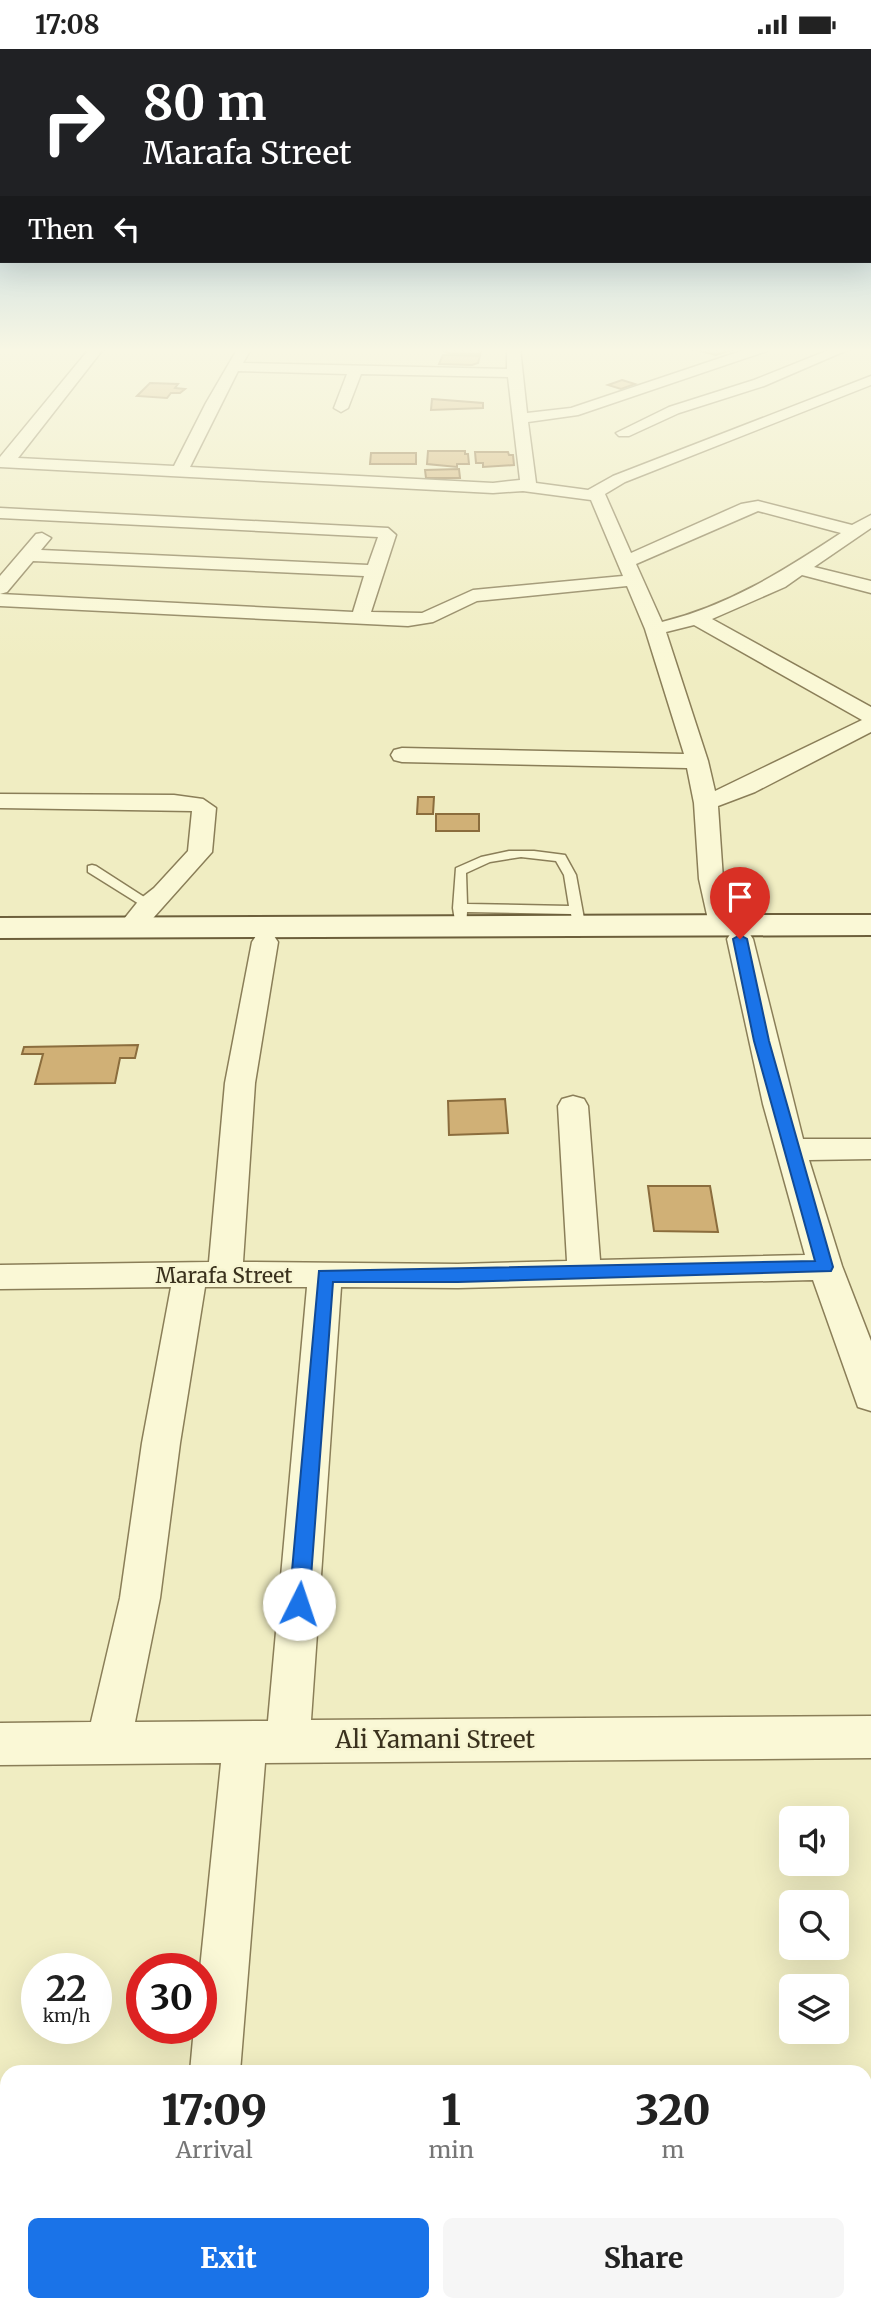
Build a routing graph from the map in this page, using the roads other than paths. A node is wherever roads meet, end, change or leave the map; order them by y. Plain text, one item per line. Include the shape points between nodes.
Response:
1 (183, 454) edge
2 (525, 454) edge
3 (683, 454) edge
4 (3, 462) edge
5 (172, 472) junction
6 (523, 486) junction
7 (593, 494) junction
8 (0, 513) edge
9 (61, 516) junction
10 (131, 519) junction
11 (863, 526) edge
12 (28, 555) junction
13 (626, 562) junction
14 (801, 569) junction
15 (375, 571) junction
16 (635, 580) junction
17 (871, 587) edge
18 (0, 588) edge
19 (0, 600) edge
20 (360, 618) junction
21 (697, 619) junction
22 (655, 629) junction
23 (871, 716) edge
24 (871, 724) edge
25 (402, 755) dead end
26 (696, 761) junction
27 (0, 801) edge
28 (706, 803) junction
29 (92, 869) dead end
30 (149, 904) junction
31 (460, 916) junction
32 (577, 917) junction
33 (524, 925) junction
34 (871, 925) edge
35 (128, 929) junction
36 (731, 931) junction
37 (12, 936) edge
38 (871, 940) edge
39 (265, 942) junction
40 (573, 1106) dead end
41 (871, 1149) edge
42 (792, 1150) junction
43 (825, 1267) junction
44 (584, 1273) junction
45 (207, 1275) junction
46 (325, 1276) junction
47 (0, 1277) edge
48 (871, 1397) edge
49 (871, 1737) edge
50 (267, 1742) junction
51 (0, 1744) edge
52 (108, 1744) junction
53 (216, 2065) edge

1 - 5 street
2 - 6 street via 528,482
3 - 7 street
4 - 5 street
5 - 6 street
5 - 10 street
6 - 7 street
7 - 13 street via 598,496
8 - 9 street
9 - 10 street
9 - 12 street
10 - 15 street via 382,532 387,535
11 - 13 street via 758,506
11 - 14 street
12 - 15 street
12 - 18 street
13 - 16 street
14 - 17 street
14 - 21 street
15 - 20 street
16 - 20 street via 474,596 426,618
16 - 22 street
19 - 20 street
21 - 22 street
21 - 23 street
22 - 26 street
24 - 28 street
25 - 26 street
26 - 28 street
27 - 30 street via 174,802 204,808 200,852
28 - 36 street via 711,879
29 - 30 lane
30 - 35 street
31 - 32 lane via 460,871 484,858 525,852 561,858 570,875
31 - 33 main road
31 - 35 main road
32 - 33 main road
32 - 36 main road
33 - 36 main road
33 - 39 main road
34 - 36 main road
35 - 37 main road
36 - 38 main road
36 - 42 street
37 - 39 main road
39 - 45 street
40 - 44 street
41 - 42 street
42 - 43 street
43 - 44 street, Marafa Street
43 - 48 street via 863,1363
44 - 46 street, Marafa Street
45 - 46 street, Marafa Street
45 - 47 street, Marafa Street
45 - 52 street via 161,1443 139,1598
46 - 50 street
49 - 50 street, Ali Yamani Street
50 - 52 street, Ali Yamani Street
50 - 53 street
51 - 52 street, Ali Yamani Street

